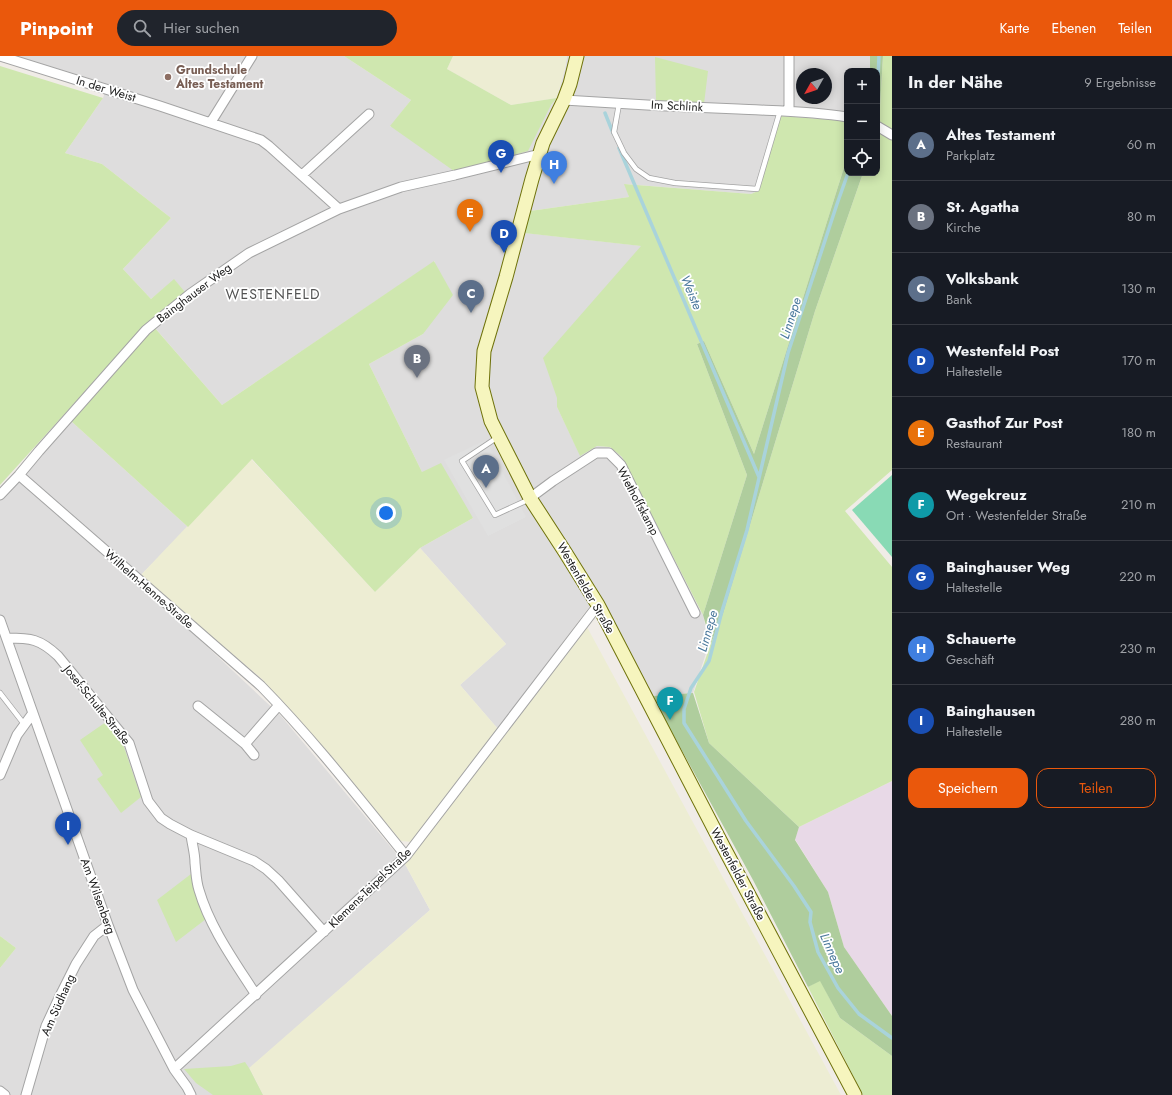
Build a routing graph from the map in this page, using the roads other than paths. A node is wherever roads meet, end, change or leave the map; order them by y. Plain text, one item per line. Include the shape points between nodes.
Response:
1 (0, 56) edge
2 (252, 56) edge
3 (577, 56) edge
4 (790, 56) edge
5 (564, 100) junction
6 (619, 104) junction
7 (785, 111) junction
8 (369, 114) dead end
9 (844, 116) edge
10 (211, 122) junction
11 (880, 128) edge
12 (892, 135) edge
13 (540, 154) junction
14 (302, 175) junction
15 (339, 209) junction
16 (499, 436) junction
17 (19, 475) junction
18 (0, 495) edge
19 (530, 498) junction
20 (598, 605) junction
21 (695, 613) dead end
22 (0, 620) edge
23 (7, 638) junction
24 (0, 693) edge
25 (279, 705) junction
26 (198, 706) dead end
27 (33, 714) junction
28 (24, 724) junction
29 (245, 744) junction
30 (254, 755) dead end
31 (0, 775) edge
32 (191, 835) junction
33 (406, 856) junction
34 (108, 925) junction
35 (324, 932) junction
36 (256, 995) junction
37 (174, 1070) junction
38 (189, 1091) edge
39 (0, 1092) edge
40 (5, 1095) edge
41 (26, 1095) edge
42 (197, 1095) edge
43 (855, 1095) edge

1 - 10 street, In der Weist
2 - 10 street
3 - 5 main road, Westenfelder Straße
4 - 7 street
5 - 6 street, Im Schlink
5 - 13 main road, Westenfelder Straße
6 - 7 street, Im Schlink
6 - 7 lane via 614,132 624,153 636,169 649,178 674,183 757,189
7 - 9 street, Im Schlink
8 - 14 street
10 - 14 street, In der Weist via 261,140
11 - 12 street
13 - 15 street, Bainghauser Weg via 401,187
13 - 16 main road, Westenfelder Straße via 484,351 482,386 491,421
14 - 15 street, In der Weist
15 - 17 street, Bainghauser Weg via 249,253 163,315 146,330
16 - 19 main road, Westenfelder Straße
16 - 19 lane via 462,461 495,515
17 - 18 street, Bainghauser Weg
17 - 25 street, Wilhelm-Henne-Straße via 261,686
19 - 20 main road, Westenfelder Straße
19 - 21 street, Wiethoffskamp via 596,453 609,453 621,466
20 - 33 street, Klemens-Teipel-Straße
20 - 43 main road, Westenfelder Straße
22 - 23 street, Am Wilsenberg
23 - 27 street, Am Wilsenberg
23 - 32 street, Josef-Schulte-Straße via 38,641 58,656 129,743 148,801 154,810 170,824
24 - 28 lane
25 - 29 street
25 - 33 street, Wilhelm-Henne-Straße
26 - 29 street
27 - 28 street
27 - 34 street, Am Wilsenberg
28 - 31 street
29 - 30 street
32 - 35 street, Josef-Schulte-Straße via 254,861 266,869
32 - 36 street via 198,888 204,906
33 - 35 street, Klemens-Teipel-Straße
34 - 37 street, Am Wilsenberg via 133,990
34 - 41 street, Am Südhang via 94,936 59,998 46,1026
35 - 36 street, Klemens-Teipel-Straße
36 - 37 street, Klemens-Teipel-Straße
37 - 38 street, Am Wilsenberg
38 - 42 street, Am Wilsenberg
39 - 40 street

